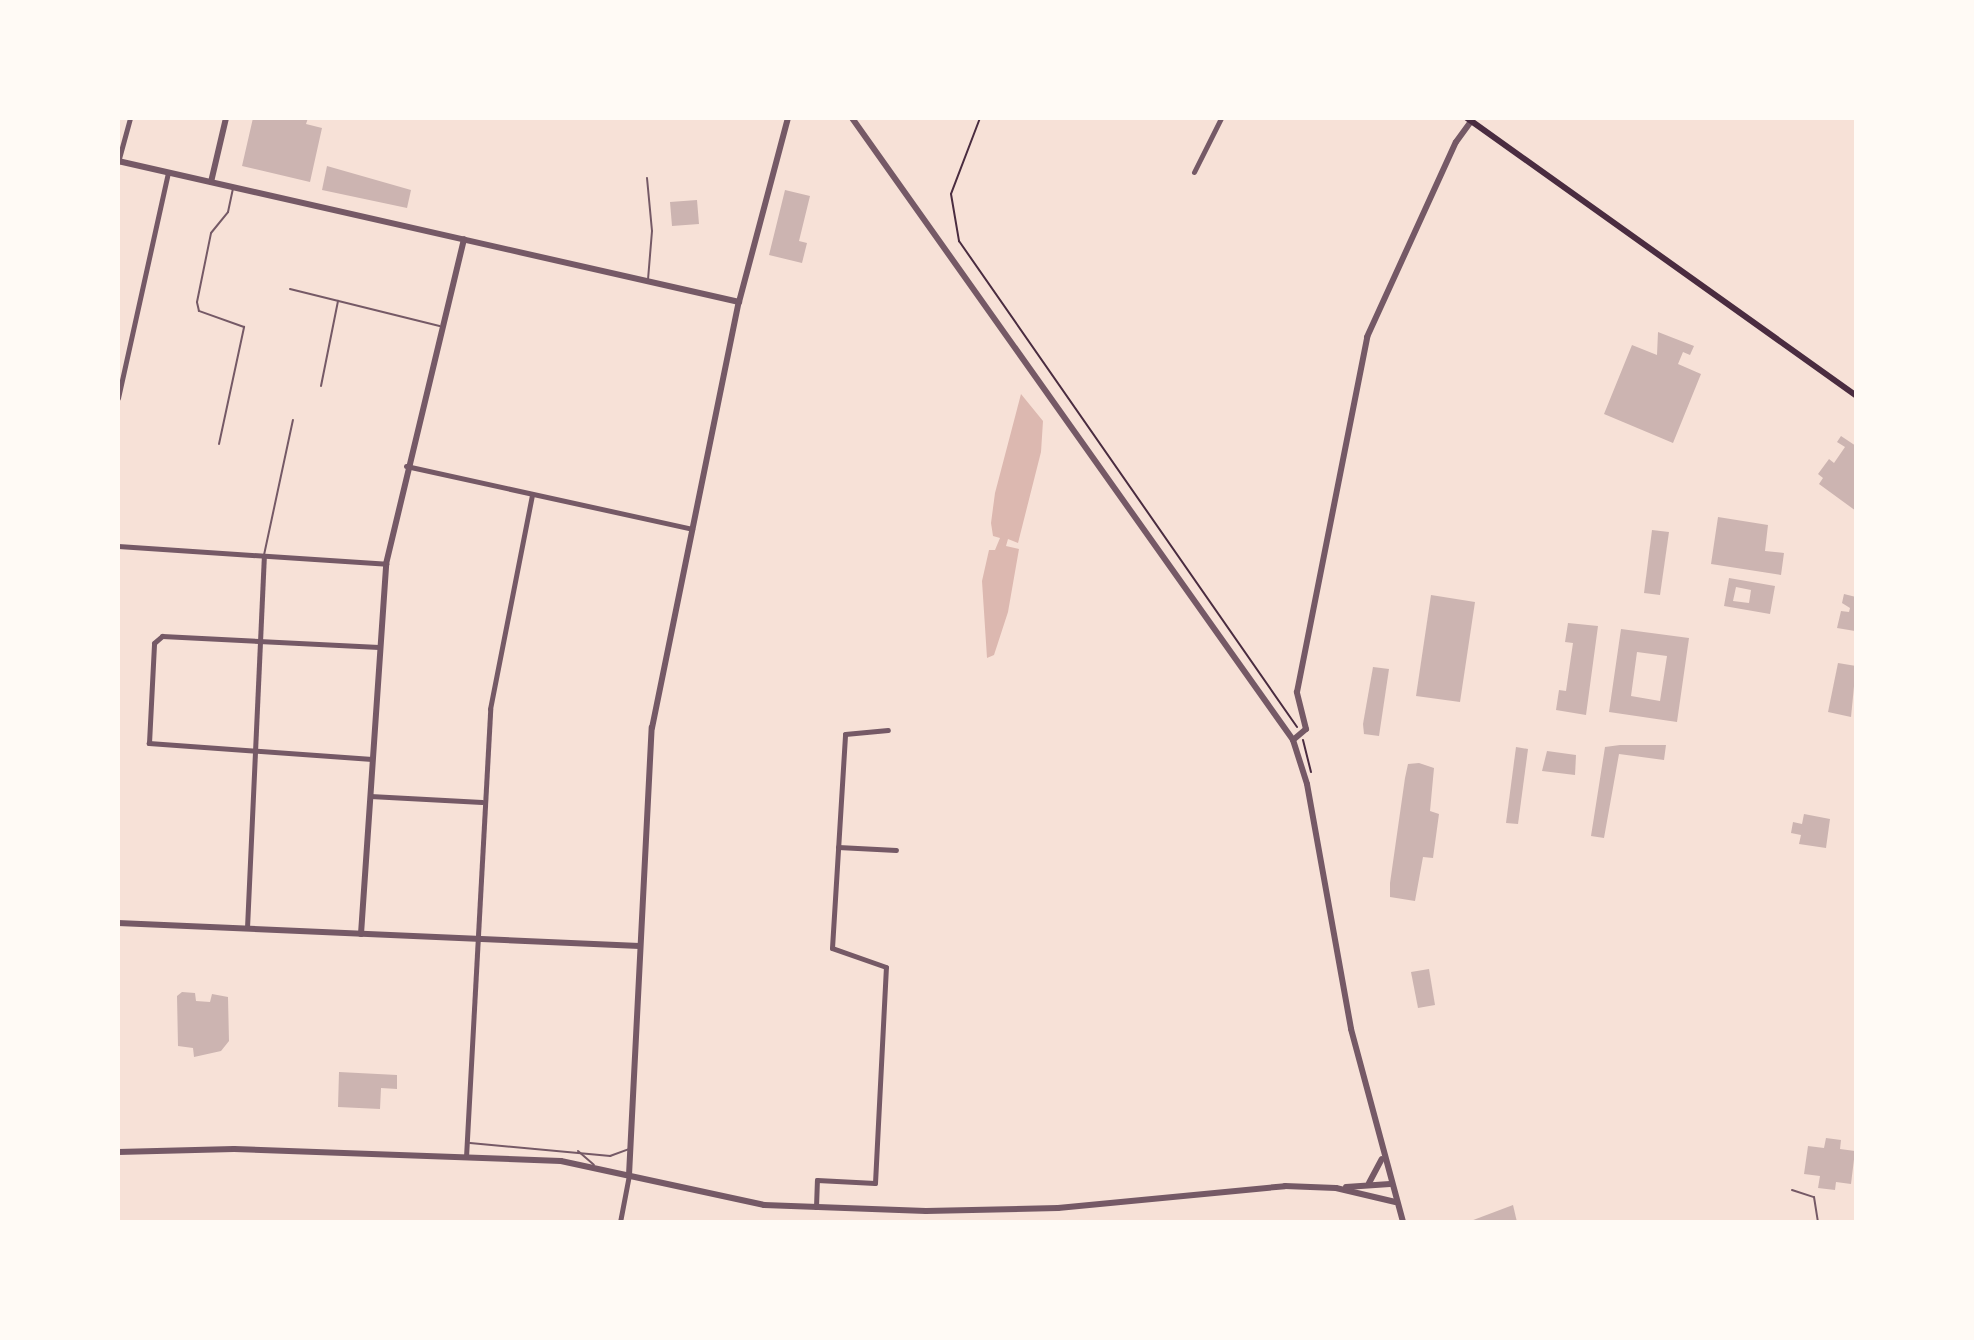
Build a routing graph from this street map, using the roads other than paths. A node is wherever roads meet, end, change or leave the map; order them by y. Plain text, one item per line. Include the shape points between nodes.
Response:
1 (130, 118) edge
2 (226, 118) edge
3 (788, 118) edge
4 (852, 118) edge
5 (1221, 118) edge
6 (1469, 119) edge
7 (118, 162) edge
8 (1194, 172) dead end
9 (168, 173) junction
10 (647, 178) dead end
11 (211, 182) junction
12 (233, 187) junction
13 (464, 239) junction
14 (647, 281) junction
15 (290, 289) dead end
16 (338, 301) junction
17 (739, 302) junction
18 (442, 326) junction
19 (321, 386) dead end
20 (1856, 395) edge
21 (118, 398) edge
22 (293, 420) dead end
23 (219, 444) dead end
24 (406, 466) junction
25 (532, 494) junction
26 (692, 529) junction
27 (118, 546) edge
28 (264, 556) junction
29 (386, 564) junction
30 (261, 641) junction
31 (379, 647) junction
32 (888, 730) dead end
33 (1293, 740) junction
34 (255, 753) junction
35 (372, 759) junction
36 (370, 796) junction
37 (482, 802) junction
38 (838, 847) junction
39 (896, 850) dead end
40 (118, 923) edge
41 (247, 928) junction
42 (361, 934) junction
43 (475, 939) junction
44 (639, 946) junction
45 (467, 1142) junction
46 (632, 1145) junction
47 (577, 1150) junction
48 (118, 1152) edge
49 (1382, 1155) junction
50 (466, 1157) junction
51 (594, 1165) junction
52 (629, 1175) junction
53 (1369, 1183) junction
54 (1390, 1184) junction
55 (1336, 1188) junction
56 (1792, 1190) dead end
57 (1370, 1194) junction
58 (1395, 1202) junction
59 (816, 1207) junction
60 (618, 1220) edge
61 (1403, 1222) edge
62 (1818, 1222) edge

1 - 7 street
2 - 11 street
3 - 17 street
4 - 33 street
5 - 8 street
6 - 20 main road
6 - 33 street via 1367,337 1297,692 1306,729
7 - 9 street
9 - 11 street
9 - 21 street
10 - 14 lane via 652,231
11 - 12 street
12 - 13 street
12 - 23 lane via 228,212 211,233 197,302 199,311 244,327
13 - 14 street
13 - 18 street
14 - 17 street
15 - 16 lane
16 - 18 lane
16 - 19 lane
17 - 26 street
18 - 24 street
22 - 28 lane
24 - 25 street
24 - 29 street
25 - 26 street
25 - 37 street via 496,663
26 - 44 street via 650,744
27 - 28 street
28 - 29 street
28 - 30 street
29 - 31 street
30 - 31 street
30 - 34 street
30 - 34 street via 156,638 149,743
31 - 35 street
32 - 38 street via 845,734
33 - 49 street via 1307,784 1334,951
34 - 35 street
34 - 41 street
35 - 36 street
36 - 37 street
36 - 42 street
37 - 43 street
38 - 39 street
38 - 59 street via 832,948 886,967 876,1167 875,1183 817,1180
40 - 41 street
41 - 42 street
42 - 43 street
43 - 44 street
43 - 45 street
44 - 46 street
45 - 47 lane
45 - 50 street
46 - 47 lane via 616,1156
46 - 52 street
47 - 51 lane
48 - 50 street via 234,1149
49 - 53 street
49 - 54 street
50 - 51 street
51 - 52 street
52 - 59 street via 716,1198
52 - 60 street
53 - 54 street
53 - 55 street
54 - 57 street
54 - 58 street
55 - 57 street
55 - 59 street via 1257,1187 1000,1212
56 - 62 lane via 1814,1197
57 - 58 street
58 - 61 street

